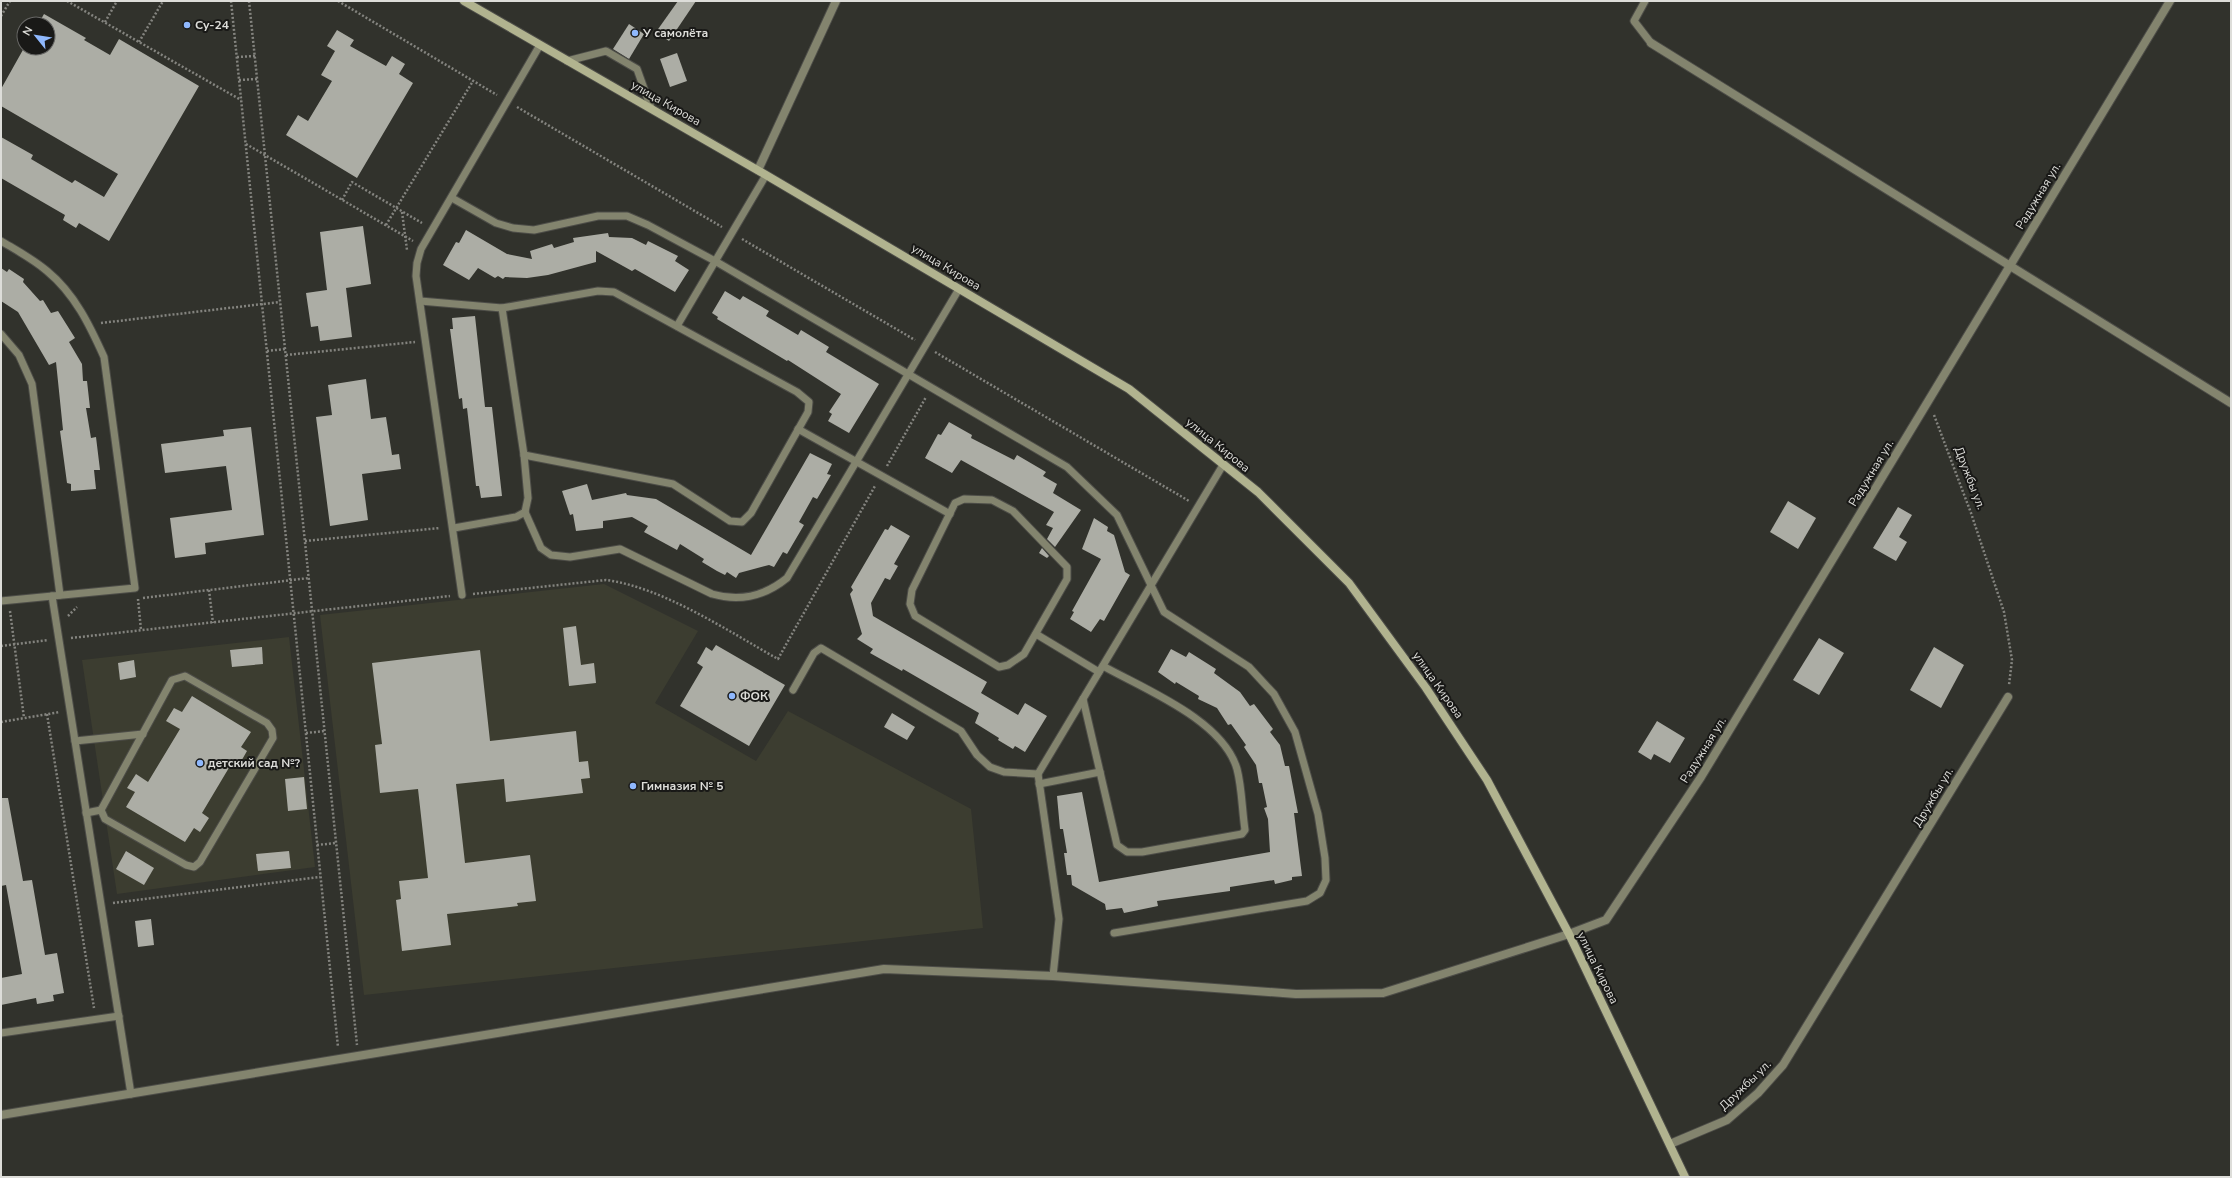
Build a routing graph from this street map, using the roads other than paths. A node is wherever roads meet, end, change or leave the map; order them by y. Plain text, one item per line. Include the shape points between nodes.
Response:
1 (464, 1) edge
2 (836, 1) edge
3 (1645, 1) edge
4 (2170, 1) edge
5 (1651, 43) joint
6 (540, 45) junction
7 (567, 61) junction
8 (651, 108) junction
9 (758, 170) junction
10 (766, 175) junction
11 (452, 198) junction
12 (1, 240) edge
13 (716, 261) junction
14 (2010, 266) junction
15 (959, 289) junction
16 (420, 301) junction
17 (502, 308) junction
18 (677, 326) junction
19 (1, 334) edge
20 (909, 374) junction
21 (2231, 404) edge
22 (798, 429) junction
23 (524, 455) junction
24 (856, 462) junction
25 (1223, 465) junction
26 (525, 512) junction
27 (950, 514) junction
28 (454, 528) junction
29 (1150, 586) junction
30 (60, 595) junction
31 (462, 595) road end
32 (52, 596) junction
33 (5, 601) edge
34 (1036, 634) junction
35 (1101, 669) junction
36 (793, 690) dead end
37 (2008, 697) road end
38 (1082, 699) junction
39 (143, 734) junction
40 (75, 741) junction
41 (1100, 772) junction
42 (1038, 774) junction
43 (1039, 784) junction
44 (101, 810) junction
45 (86, 813) junction
46 (1114, 932) dead end
47 (1569, 934) junction
48 (1053, 976) junction
49 (119, 1016) junction
50 (1, 1033) edge
51 (131, 1094) junction
52 (1, 1114) edge
53 (1670, 1144) junction
54 (1685, 1177) edge

1 - 6 main road, улица Кирова
2 - 9 street
3 - 5 lane via 1634,21
4 - 14 street, Радужная ул.
5 - 14 street
6 - 7 main road, улица Кирова
6 - 11 lane
7 - 8 main road, улица Кирова
7 - 8 lane via 606,51 637,70
8 - 9 main road, улица Кирова
9 - 10 main road, улица Кирова
10 - 13 lane
10 - 15 main road, улица Кирова
11 - 13 lane via 496,223 513,228 534,230 598,216 627,216
11 - 16 lane via 416,263
12 - 30 lane via 47,271 70,295 88,324 104,358 108,375 135,588
13 - 18 lane
13 - 20 lane
14 - 21 street
14 - 47 street, Радужная ул. via 1701,777 1606,920
15 - 20 lane
15 - 25 main road, улица Кирова via 1129,389
16 - 17 lane
16 - 28 lane
17 - 18 lane via 598,291 614,292
17 - 23 lane
18 - 22 lane via 797,392 808,402 808,412
19 - 30 lane via 19,355 32,384
20 - 24 lane
20 - 29 lane via 1067,467 1117,515
22 - 23 lane via 751,513 742,522 730,521 673,484
22 - 24 lane
23 - 26 lane via 528,498
24 - 26 lane via 787,578 760,595 727,598 712,594 620,549 570,557 550,555 541,548
24 - 27 lane
25 - 29 lane
25 - 47 main road, улица Кирова via 1258,492 1349,583 1426,688 1487,780
26 - 28 lane via 516,518
27 - 34 lane via 955,503 964,500 992,500 1013,510 1067,567 1067,579
27 - 34 lane via 912,590 910,604 915,616 999,667 1008,665 1024,654
28 - 31 lane
29 - 35 lane
29 - 46 lane via 1164,612 1249,667 1274,694 1295,732 1318,814 1326,880 1320,892 1307,901
30 - 32 lane
32 - 33 lane
32 - 40 lane
34 - 35 lane
35 - 38 lane
35 - 41 lane via 1190,715 1225,745 1237,769 1245,830 1242,834 1142,852 1128,852 1117,845
36 - 42 lane via 814,653 821,648 961,730 977,755 990,767 1004,772
37 - 53 street, Дружбы ул. via 1784,1065 1758,1093 1727,1120
38 - 41 lane
38 - 42 lane
39 - 40 lane
39 - 44 lane
39 - 44 lane via 172,680 185,676 267,723 272,730 273,738 200,862 194,867 186,865 105,819
40 - 45 lane
41 - 43 lane
42 - 43 lane
43 - 48 lane via 1059,919
44 - 45 lane
45 - 49 lane
47 - 48 street, Радужная ул. via 1383,993 1296,994
47 - 53 main road, улица Кирова
48 - 51 street, Радужная ул. via 884,969
49 - 50 lane
49 - 51 lane
51 - 52 street, Радужная ул.
53 - 54 main road, улица Кирова

